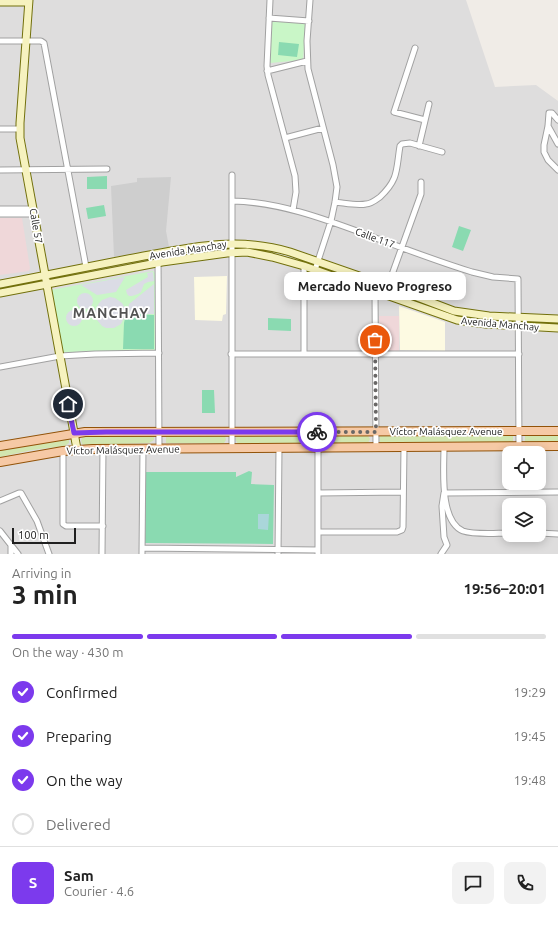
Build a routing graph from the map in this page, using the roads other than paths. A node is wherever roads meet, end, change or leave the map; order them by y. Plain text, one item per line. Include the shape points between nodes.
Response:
1 (270, 0) edge
2 (310, 0) edge
3 (28, 1) edge
4 (0, 2) edge
5 (269, 18) junction
6 (309, 21) junction
7 (0, 41) edge
8 (25, 41) junction
9 (415, 48) dead end
10 (307, 61) junction
11 (267, 71) junction
12 (429, 104) dead end
13 (425, 120) junction
14 (558, 120) edge
15 (548, 126) junction
16 (323, 128) junction
17 (0, 129) edge
18 (19, 129) junction
19 (285, 138) junction
20 (558, 144) edge
21 (419, 146) junction
22 (442, 152) dead end
23 (68, 168) junction
24 (107, 169) dead end
25 (0, 170) edge
26 (26, 170) junction
27 (558, 170) edge
28 (232, 175) dead end
29 (421, 182) dead end
30 (232, 201) junction
31 (335, 202) junction
32 (0, 209) edge
33 (293, 210) junction
34 (34, 212) junction
35 (0, 214) edge
36 (331, 221) junction
37 (232, 243) junction
38 (401, 248) junction
39 (231, 252) junction
40 (158, 254) junction
41 (318, 261) junction
42 (158, 263) junction
43 (304, 266) junction
44 (86, 267) junction
45 (315, 270) junction
46 (45, 276) junction
47 (0, 284) edge
48 (46, 284) junction
49 (388, 286) junction
50 (376, 291) junction
51 (0, 293) edge
52 (384, 294) junction
53 (518, 318) junction
54 (558, 319) edge
55 (519, 327) junction
56 (558, 328) edge
57 (159, 353) junction
58 (231, 354) junction
59 (304, 354) junction
60 (375, 354) junction
61 (519, 354) junction
62 (60, 356) junction
63 (0, 367) edge
64 (159, 431) junction
65 (519, 431) junction
66 (558, 431) edge
67 (232, 432) junction
68 (376, 432) junction
69 (74, 433) junction
70 (0, 446) edge
71 (520, 446) edge
72 (546, 446) edge
73 (558, 446) edge
74 (404, 447) junction
75 (444, 447) junction
76 (502, 447) edge
77 (103, 448) junction
78 (143, 448) junction
79 (159, 448) junction
80 (232, 448) junction
81 (279, 448) junction
82 (318, 448) junction
83 (376, 448) junction
84 (77, 449) junction
85 (63, 450) junction
86 (0, 462) edge
87 (318, 492) junction
88 (403, 492) junction
89 (558, 492) edge
90 (444, 493) junction
91 (0, 501) edge
92 (102, 526) junction
93 (0, 531) edge
94 (318, 532) junction
95 (502, 533) edge
96 (546, 533) edge
97 (558, 534) edge
98 (11, 545) junction
99 (142, 548) junction
100 (278, 552) edge
101 (318, 552) edge
102 (10, 554) edge
103 (18, 554) edge
104 (48, 554) edge
105 (102, 554) edge
106 (142, 554) edge
107 (441, 554) edge

1 - 5 street
2 - 6 street
3 - 4 street
3 - 8 street, Calle 57
5 - 6 street
5 - 11 street
6 - 10 street
7 - 8 street
8 - 18 street, Calle 57
8 - 23 street via 44,43
9 - 13 street via 394,112
10 - 11 street
10 - 16 street
11 - 19 street
12 - 13 street
13 - 21 street
14 - 15 street via 552,113 549,114
15 - 20 street
15 - 27 street via 544,152
16 - 19 street
16 - 31 street via 336,177
17 - 18 street
18 - 26 street, Calle 57
19 - 33 street via 295,182 296,198
21 - 22 street
21 - 31 street via 405,143 400,146 394,179 377,200 366,204
23 - 24 street
23 - 26 street
23 - 44 street
25 - 26 street
26 - 34 street, Calle 57
28 - 30 street
29 - 38 street via 421,194
30 - 33 street, Calle 117 via 260,202
30 - 37 street
31 - 36 street
32 - 34 street
33 - 36 street, Calle 117
34 - 35 street
34 - 46 street, Calle 57
36 - 38 street, Calle 117
36 - 41 street
37 - 39 street
37 - 40 street, Avenida Manchay
37 - 41 street, Avenida Manchay via 266,246
38 - 49 street
38 - 53 street, Calle 117 via 479,274 518,279
39 - 42 street, Avenida Manchay
39 - 43 street, Avenida Manchay via 258,254
39 - 58 street
40 - 42 street
40 - 44 street, Avenida Manchay
41 - 45 street
41 - 49 street, Avenida Manchay
42 - 48 street, Avenida Manchay
42 - 57 street
43 - 45 street, Avenida Manchay
43 - 59 street
44 - 46 street, Avenida Manchay
45 - 50 street, Avenida Manchay
46 - 47 street, Avenida Manchay
46 - 48 street, Calle 57
48 - 51 street, Avenida Manchay
48 - 62 street, Calle 57
49 - 52 street
49 - 53 street, Avenida Manchay via 454,311 481,316
50 - 52 street, Avenida Manchay
50 - 60 street
52 - 55 street, Avenida Manchay via 457,320
53 - 54 street, Avenida Manchay
53 - 55 street
55 - 56 street, Avenida Manchay
55 - 61 street
57 - 62 street
57 - 64 street
58 - 59 street
58 - 67 street
59 - 60 street
60 - 61 street
60 - 68 street
61 - 65 street
62 - 63 street
62 - 69 street, Calle 57
64 - 67 main road, Víctor Malásquez Avenue
64 - 69 main road, Víctor Malásquez Avenue
64 - 79 street
65 - 66 main road, Víctor Malásquez Avenue
65 - 68 main road, Víctor Malásquez Avenue
65 - 71 street
67 - 68 main road, Víctor Malásquez Avenue
67 - 80 street
68 - 83 street
69 - 70 main road, Víctor Malásquez Avenue
69 - 84 street, Calle 57
72 - 73 main road, Víctor Malásquez Avenue
74 - 75 main road, Víctor Malásquez Avenue
74 - 83 main road, Víctor Malásquez Avenue
74 - 88 street
75 - 76 main road, Víctor Malásquez Avenue
75 - 90 street
77 - 78 main road, Víctor Malásquez Avenue
77 - 84 main road, Víctor Malásquez Avenue
77 - 92 street
78 - 79 main road, Víctor Malásquez Avenue
78 - 99 street
79 - 80 main road, Víctor Malásquez Avenue
80 - 81 main road, Víctor Malásquez Avenue
81 - 82 main road, Víctor Malásquez Avenue
81 - 100 street
82 - 83 main road, Víctor Malásquez Avenue
82 - 87 street
84 - 85 main road, Víctor Malásquez Avenue
85 - 86 main road, Víctor Malásquez Avenue
85 - 92 street via 63,524
87 - 88 street
87 - 94 street
88 - 94 street via 402,530
89 - 90 street
90 - 95 street via 452,520 459,529 470,532
90 - 107 street via 444,537 448,545
91 - 104 street via 21,493 37,521
92 - 105 street
93 - 98 street
94 - 101 street
96 - 97 street
98 - 102 street
98 - 103 street
99 - 100 street
99 - 106 street
100 - 101 street

